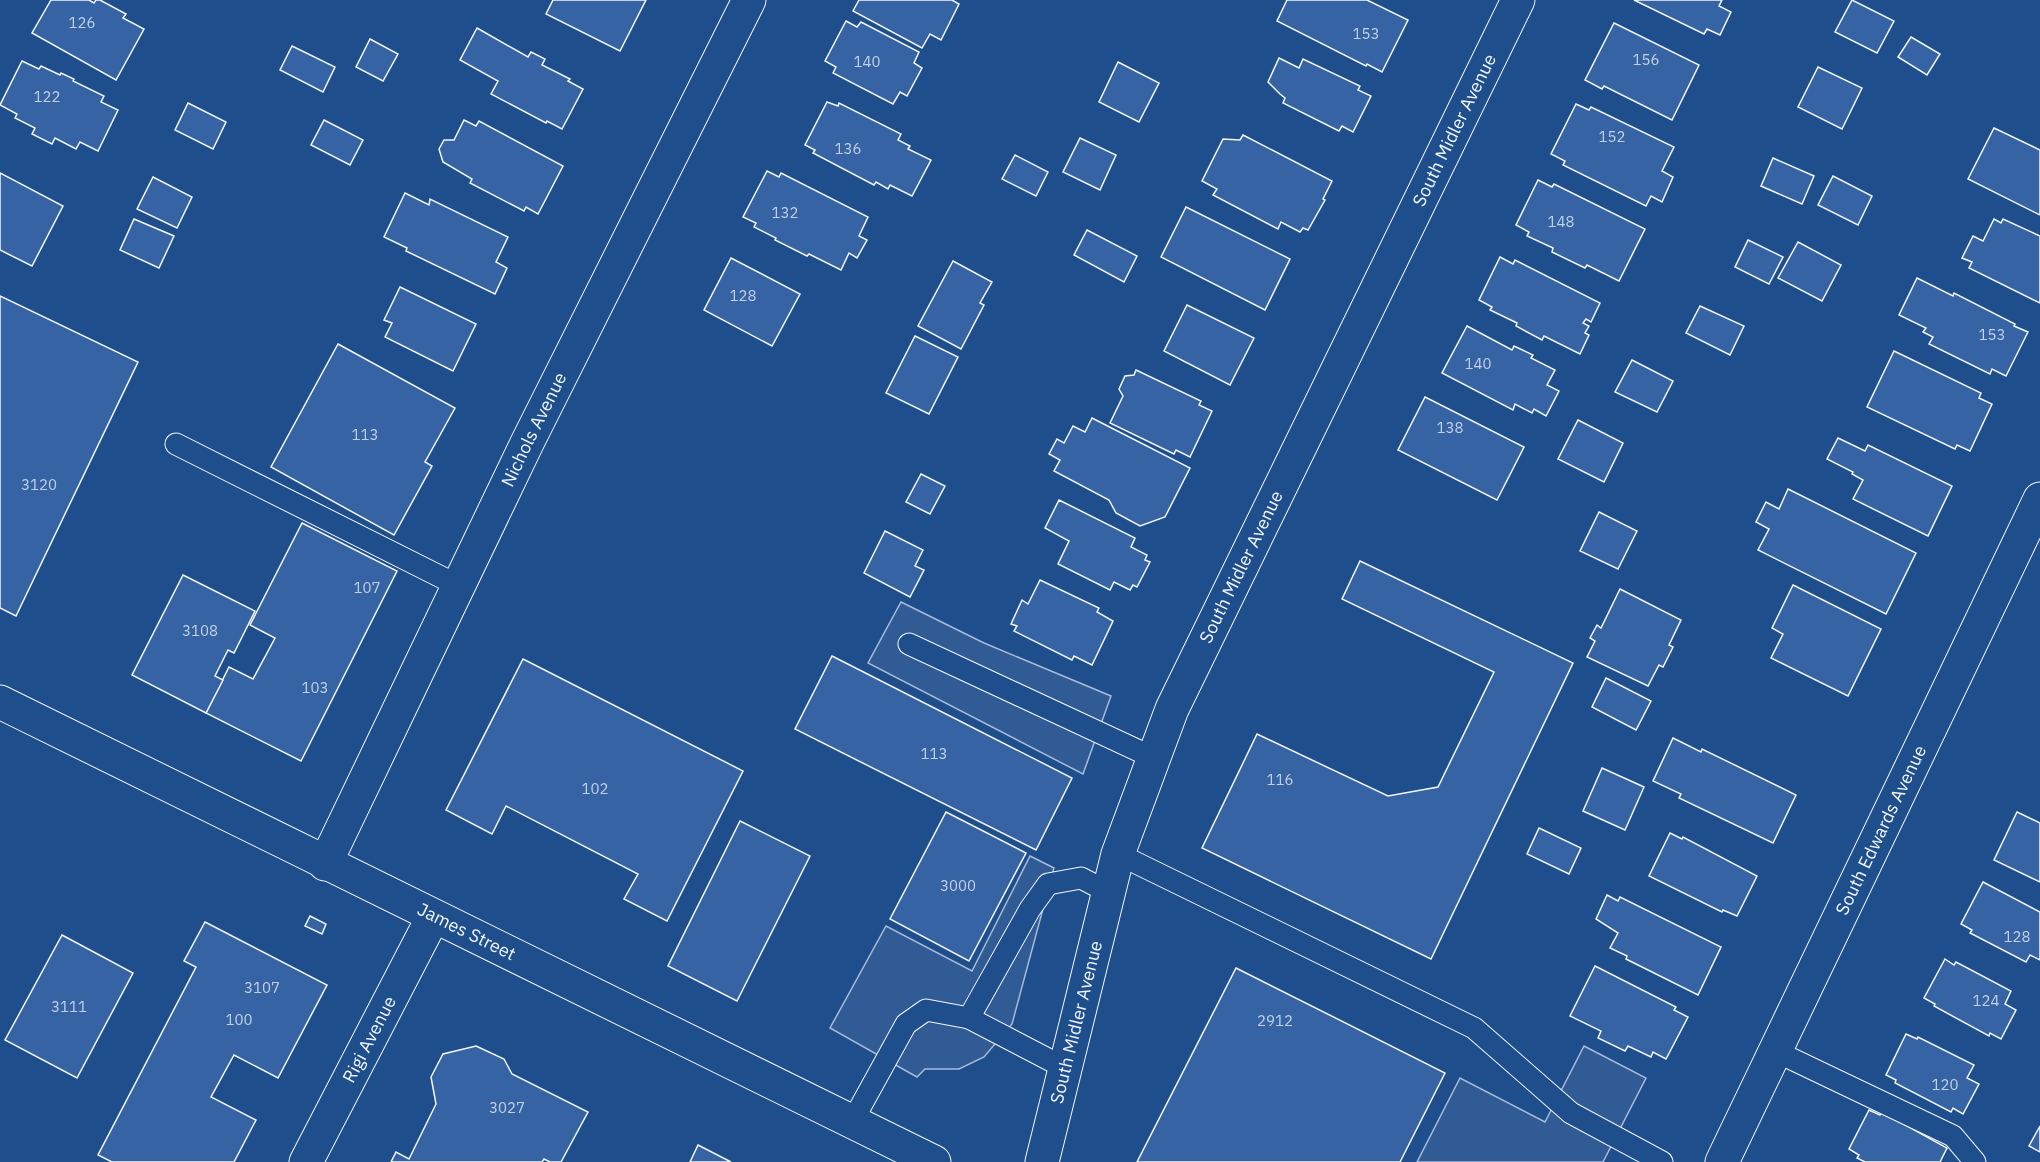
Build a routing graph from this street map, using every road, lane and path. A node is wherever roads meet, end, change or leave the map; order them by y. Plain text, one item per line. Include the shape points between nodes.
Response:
1 (749, 0) edge
2 (1518, 0) edge
3 (176, 444) dead end
4 (2040, 499) edge
5 (459, 586) junction
6 (909, 644) dead end
7 (0, 702) edge
8 (1154, 758) junction
9 (1118, 854) junction
10 (325, 864) junction
11 (1108, 892) junction
12 (432, 917) junction
13 (969, 1018) junction
14 (1775, 1051) junction
15 (1065, 1068) junction
16 (852, 1122) junction
17 (306, 1162) edge
18 (934, 1162) edge
19 (1042, 1162) edge
20 (1662, 1162) edge
21 (1722, 1162) edge
22 (1976, 1162) edge

1 - 5 main road, Nichols Avenue
2 - 8 main road, South Midler Avenue via 1172,709
3 - 5 lane
4 - 14 main road, South Edwards Avenue
5 - 10 main road, Nichols Avenue
6 - 8 lane
7 - 10 main road, James Street
8 - 9 main road, South Midler Avenue
9 - 11 main road, South Midler Avenue
9 - 20 lane via 1474,1028 1571,1113
10 - 12 main road, James Street
11 - 13 lane via 1081,878 1048,884
11 - 15 main road, South Midler Avenue
12 - 16 main road, James Street
12 - 17 main road, Rigi Avenue
13 - 15 lane
13 - 16 lane via 926,1010 906,1024
14 - 21 main road, South Edwards Avenue
14 - 22 lane via 1953,1136
15 - 19 main road, South Midler Avenue
16 - 18 main road, James Street

